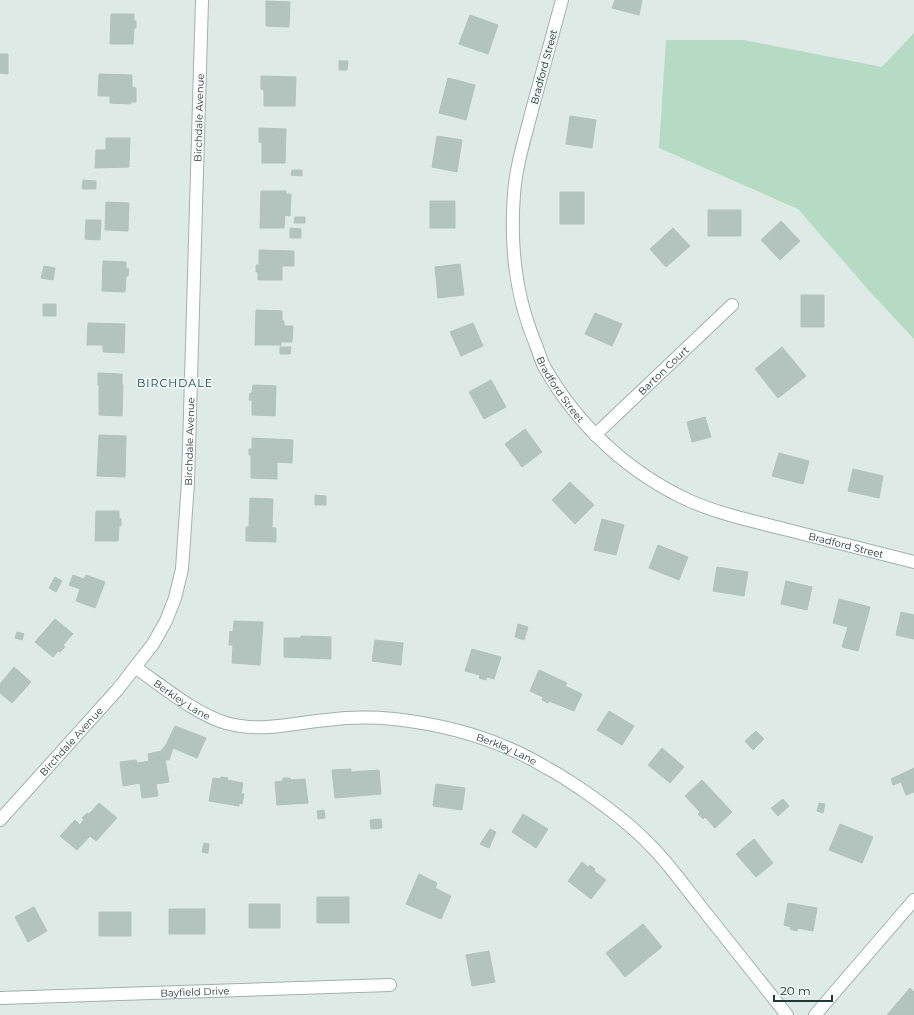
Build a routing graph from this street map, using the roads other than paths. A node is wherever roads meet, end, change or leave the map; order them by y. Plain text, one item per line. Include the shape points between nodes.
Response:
1 (202, 0) edge
2 (562, 0) edge
3 (732, 305) dead end
4 (595, 435) junction
5 (914, 562) edge
6 (136, 668) junction
7 (0, 820) edge
8 (914, 900) edge
9 (390, 984) dead end
10 (0, 998) edge
11 (787, 1015) edge
12 (815, 1015) edge

1 - 6 street, Birchdale Avenue via 188,482 182,569 166,621
2 - 4 street, Bradford Street via 518,162 512,232 515,270 523,308 544,366 564,398
3 - 4 street, Barton Court
4 - 5 street, Bradford Street via 620,458 651,480 691,501 726,514
6 - 7 street, Birchdale Avenue
6 - 11 street, Berkley Lane via 202,714 225,723 248,728 272,728 360,718 425,723 472,735 510,749 547,767 594,798 652,846
8 - 12 street
9 - 10 street, Bayfield Drive

